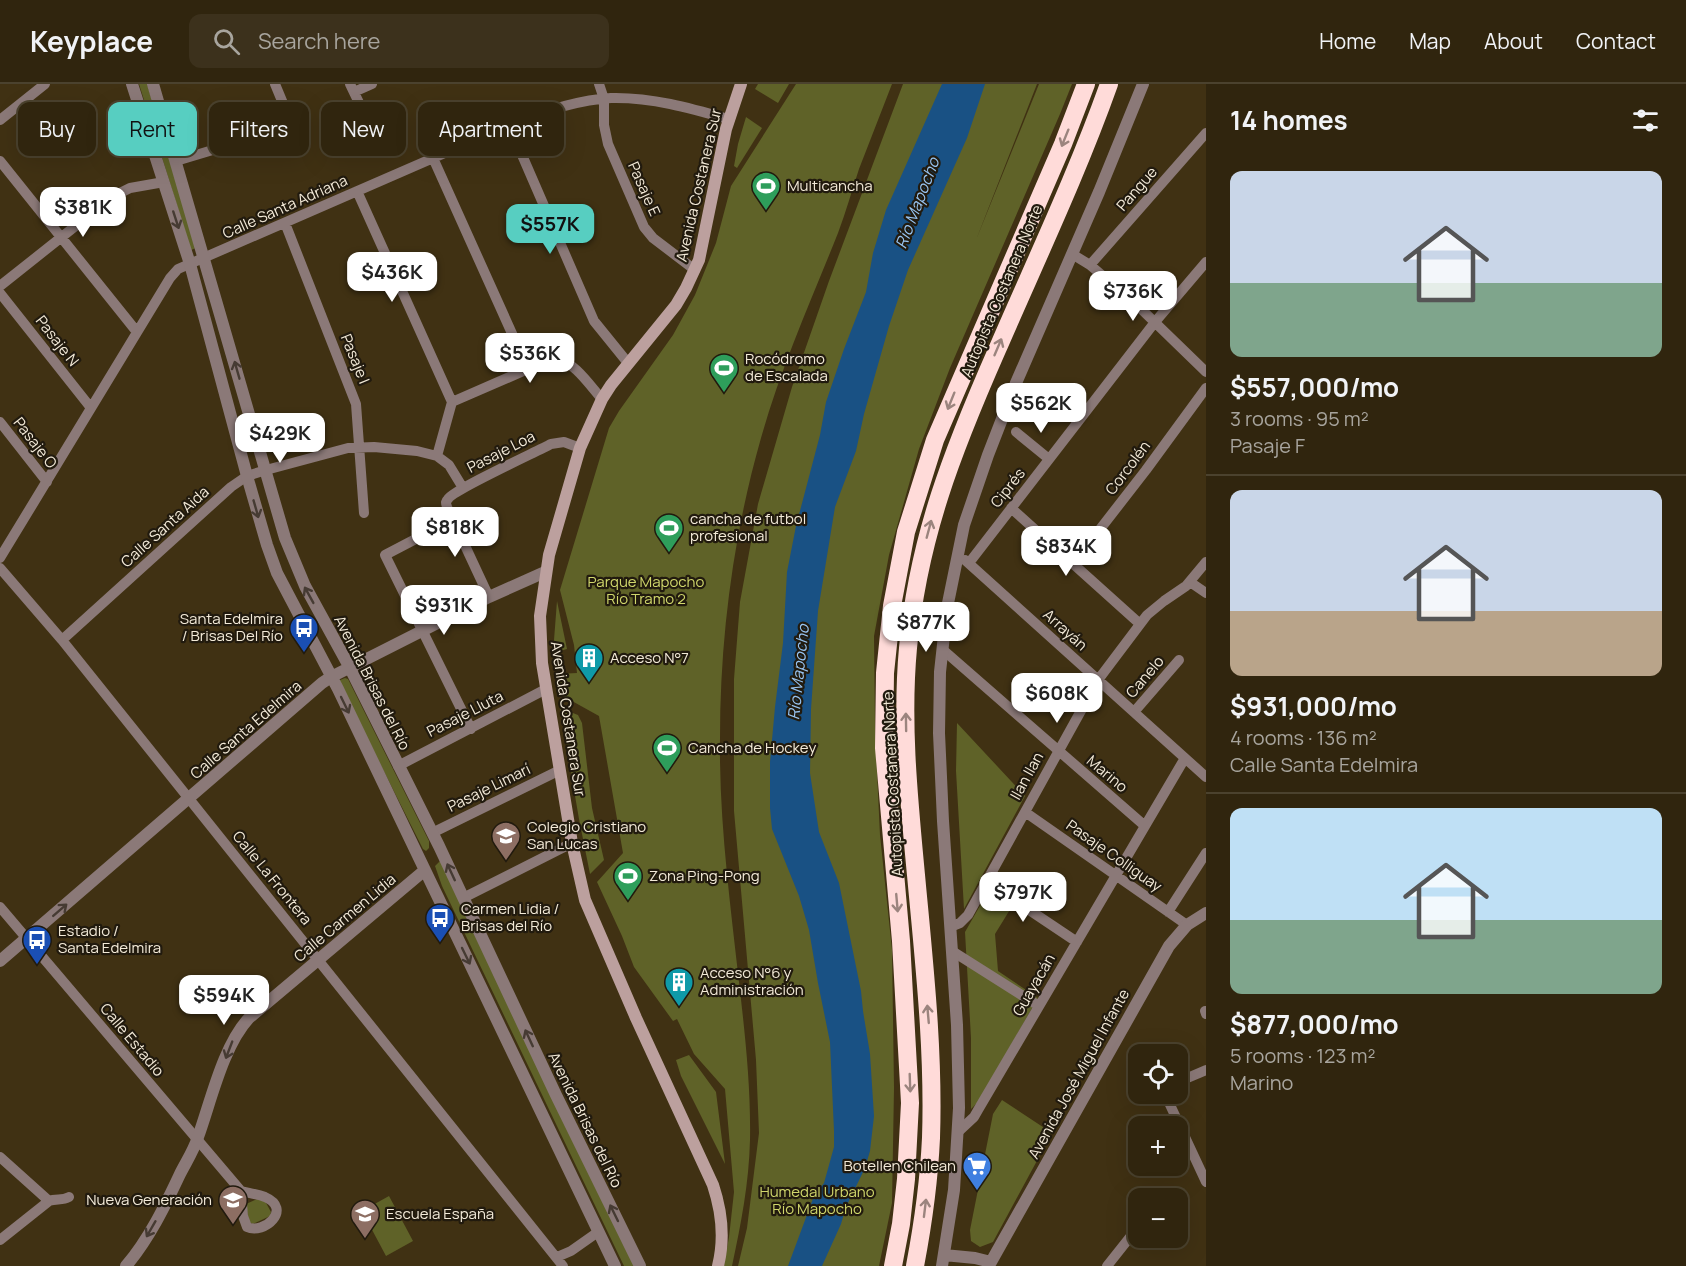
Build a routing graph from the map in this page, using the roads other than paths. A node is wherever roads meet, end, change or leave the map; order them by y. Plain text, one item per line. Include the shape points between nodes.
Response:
1 (45, 84) edge
2 (132, 84) edge
3 (153, 84) edge
4 (275, 84) edge
5 (372, 84) edge
6 (599, 84) edge
7 (741, 84) edge
8 (1086, 84) edge
9 (1109, 84) edge
10 (1143, 84) edge
11 (352, 88) edge
12 (604, 99) junction
13 (282, 102) edge
14 (358, 102) edge
15 (564, 106) edge
16 (728, 119) junction
17 (0, 120) edge
18 (1206, 133) edge
19 (209, 151) edge
20 (438, 156) edge
21 (522, 156) edge
22 (433, 158) junction
23 (0, 161) edge
24 (176, 161) junction
25 (164, 182) junction
26 (357, 191) junction
27 (285, 224) junction
28 (61, 237) junction
29 (1072, 254) junction
30 (204, 259) junction
31 (1206, 262) edge
32 (190, 264) junction
33 (1090, 265) junction
34 (695, 270) junction
35 (0, 286) edge
36 (0, 293) edge
37 (1155, 322) junction
38 (137, 332) junction
39 (628, 363) junction
40 (528, 369) junction
41 (1206, 372) edge
42 (1206, 388) edge
43 (602, 399) junction
44 (452, 402) junction
45 (91, 408) junction
46 (0, 422) edge
47 (1016, 432) dead end
48 (359, 447) junction
49 (580, 448) junction
50 (437, 456) junction
51 (1049, 459) junction
52 (266, 470) junction
53 (247, 476) junction
54 (46, 482) junction
55 (463, 488) junction
56 (1011, 508) junction
57 (364, 513) dead end
58 (452, 520) junction
59 (957, 554) junction
60 (0, 558) edge
61 (1206, 562) edge
62 (969, 563) junction
63 (1073, 564) junction
64 (0, 568) edge
65 (545, 572) junction
66 (1190, 582) junction
67 (1206, 593) edge
68 (489, 597) junction
69 (1140, 624) junction
70 (422, 630) junction
71 (62, 640) junction
72 (942, 649) junction
73 (1179, 660) dead end
74 (350, 668) junction
75 (332, 677) junction
76 (1098, 680) junction
77 (546, 689) junction
78 (1134, 712) junction
79 (471, 729) junction
80 (1058, 752) junction
81 (1185, 758) junction
82 (398, 766) junction
83 (560, 770) junction
84 (1206, 777) edge
85 (189, 798) junction
86 (1024, 812) junction
87 (1145, 826) junction
88 (432, 833) junction
89 (572, 843) junction
90 (1206, 853) edge
91 (425, 870) junction
92 (1116, 875) junction
93 (986, 881) junction
94 (464, 898) junction
95 (0, 907) edge
96 (1168, 912) junction
97 (1206, 913) edge
98 (1187, 925) junction
99 (950, 927) junction
100 (27, 939) junction
101 (1077, 942) junction
102 (952, 951) junction
103 (319, 960) junction
104 (0, 961) edge
105 (1039, 1006) junction
106 (1206, 1070) edge
107 (1188, 1078) edge
108 (1170, 1104) edge
109 (959, 1131) junction
110 (197, 1140) junction
111 (0, 1157) edge
112 (1206, 1182) edge
113 (241, 1191) dead end
114 (69, 1197) dead end
115 (49, 1201) junction
116 (598, 1232) junction
117 (0, 1240) edge
118 (1128, 1240) edge
119 (943, 1261) edge
120 (560, 1262) edge
121 (996, 1264) edge
122 (126, 1266) edge
123 (615, 1266) edge
124 (640, 1266) edge
125 (718, 1266) edge
126 (893, 1266) edge
127 (915, 1266) edge
128 (1107, 1266) edge

1 - 17 street
2 - 25 street
3 - 24 street, Avenida Brisas del Río
4 - 13 street
5 - 11 street
6 - 12 street, Pasaje E
7 - 16 main road, Avenida Costanera Sur
8 -> 126 highway, Autopista Costanera Norte via 935,441 908,525 892,606 884,685 885,756 910,1103 906,1179
127 -> 9 highway, Autopista Costanera Norte via 929,1172 932,1096 906,752 906,679 916,590 929,527 957,443
10 - 29 street
11 - 14 street
12 - 15 street, Calle Santa Adriana
12 - 16 street, Calle Santa Adriana via 655,102
12 - 34 street, Pasaje E via 608,144 644,227
16 - 34 main road, Avenida Costanera Sur
18 - 33 street, Pangue
19 - 24 street
20 - 22 street, Calle Santa Adriana
21 - 39 street via 594,321
22 - 26 street, Calle Santa Adriana
22 - 40 street
23 - 28 street
24 - 30 street, Avenida Brisas del Río
25 - 28 street via 117,193
25 -> 32 street
26 - 27 street, Calle Santa Adriana
26 - 44 street
27 - 30 street, Calle Santa Adriana
27 - 48 street, Pasaje I via 354,397
28 - 35 street
28 - 38 street
29 - 33 street
29 - 59 street via 990,447
30 - 32 street, Calle Santa Adriana
52 -> 30 street, Avenida Brisas del Río
31 - 37 street, Ciprés
32 - 38 street, Calle Santa Adriana via 174,273
32 - 53 street
33 - 37 street
34 - 39 main road, Avenida Costanera Sur via 676,305
36 - 45 street, Pasaje N
37 - 41 street
37 - 51 street, Ciprés
38 - 45 street, Calle Santa Adriana
39 - 43 main road, Avenida Costanera Sur
40 - 43 street via 562,359
40 - 44 street
42 - 63 street, Corcolén
43 - 49 main road, Avenida Costanera Sur
44 - 50 street
45 - 54 street, Calle Santa Adriana
46 - 54 street, Pasaje O
47 - 51 street
48 - 50 street, Calle Santa Aida
48 - 52 street, Calle Santa Aida
48 - 57 street, Pasaje I
49 - 55 street, Pasaje Loa via 564,442 551,444
49 - 65 main road, Avenida Costanera Sur
50 - 55 street
51 - 56 street, Ciprés
52 - 53 street, Calle Santa Aida
74 -> 52 street, Avenida Brisas del Río via 297,570
53 - 71 street, Calle Santa Aida
53 -> 75 street via 277,573
54 - 60 street, Calle Santa Adriana
55 - 58 street, Pasaje Loa via 446,501
56 - 62 street, Ciprés
56 - 63 street
58 - 68 street
58 - 70 street via 385,555
59 - 62 street, Arrayán
59 - 72 street
61 - 66 street, Ilan Ilan
62 - 76 street, Arrayán
63 - 69 street
64 - 71 street, Calle La Frontera
65 - 68 street, Calle Santa Edelmira
65 - 77 main road, Avenida Costanera Sur via 540,632
66 - 67 street
66 - 69 street, Ilan Ilan
68 - 70 street, Calle Santa Edelmira
69 - 76 street, Ilan Ilan
70 - 74 street, Calle Santa Edelmira
70 - 79 street
71 - 85 street, Calle La Frontera
72 - 80 street, Marino
72 - 99 street via 939,743
73 - 78 street, Canelo
74 - 75 street, Calle Santa Edelmira
74 - 82 street, Avenida Brisas del Río
75 - 85 street, Calle Santa Edelmira
75 -> 91 street
76 - 78 street, Arrayán
76 - 80 street, Ilan Ilan
77 - 79 street, Pasaje Lluta
77 - 83 main road, Avenida Costanera Sur
78 - 81 street, Arrayán
79 - 82 street, Pasaje Lluta
80 - 86 street, Ilan Ilan
80 - 87 street, Marino
81 - 84 street, Arrayán
81 - 87 street, Guayacán
82 - 88 street, Avenida Brisas del Río
83 - 88 street, Pasaje Limarí
83 - 89 main road, Avenida Costanera Sur
100 -> 85 street, Calle Santa Edelmira
85 - 103 street, Calle La Frontera
86 - 92 street, Pasaje Colliguay
86 - 93 street, Ilan Ilan
87 - 92 street, Guayacán
94 -> 88 street, Avenida Brisas del Río
89 - 94 street
89 - 125 main road, Avenida Costanera Sur via 585,900 713,1185 722,1228
90 - 96 street
91 - 103 street, Calle Carmen Lidia
91 -> 116 street
92 - 96 street, Pasaje Colliguay
92 - 101 street, Guayacán
93 - 99 street, Ilan Ilan via 968,915
93 - 101 street
124 -> 94 street, Avenida Brisas del Río
95 - 100 street, Calle Estadio
96 - 98 street, Pasaje Colliguay
97 - 98 street, Avenida José Miguel Infante
98 - 121 street, Avenida José Miguel Infante via 1168,946
99 - 102 street
100 - 104 street, Calle Santa Edelmira
100 - 110 street, Calle Estadio
101 - 105 street, Guayacán
102 - 105 street
102 - 109 street
103 -> 110 street, Calle Carmen Lidia via 238,1030
103 - 120 street, Calle La Frontera
105 - 109 street, Guayacán via 974,1117
106 - 107 street
108 - 112 street
109 - 119 street
110 - 113 street, Calle Estadio
110 -> 122 street, Calle Carmen Lidia via 156,1220
111 - 115 street
114 - 115 street
115 - 117 street
116 - 120 street
116 - 123 street
118 - 128 street
119 - 121 street

